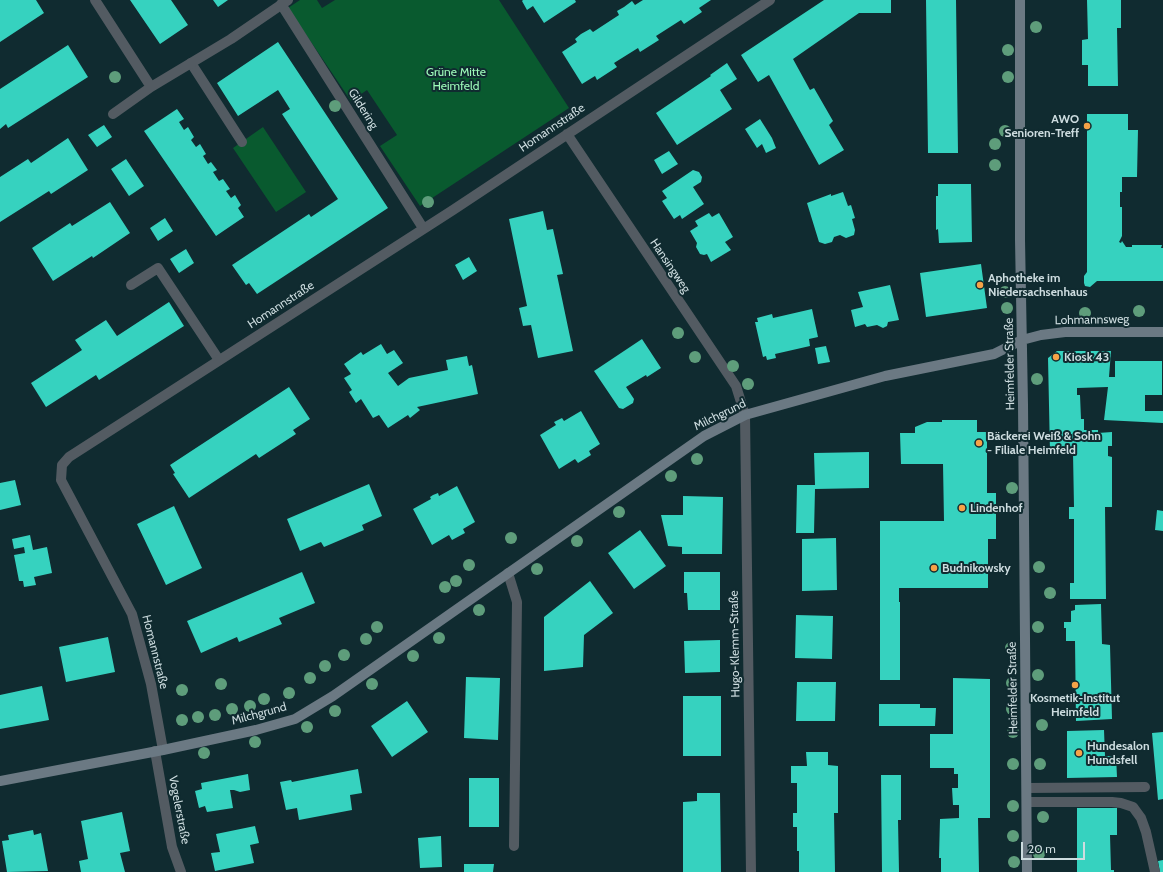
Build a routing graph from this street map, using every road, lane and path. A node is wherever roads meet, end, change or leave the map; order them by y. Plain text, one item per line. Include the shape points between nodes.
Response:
1 (95, 0) edge
2 (770, 0) edge
3 (1020, 0) edge
4 (284, 2) edge
5 (191, 63) junction
6 (151, 87) junction
7 (113, 114) dead end
8 (566, 134) junction
9 (242, 142) dead end
10 (423, 228) junction
11 (131, 285) dead end
12 (1163, 332) edge
13 (1022, 340) junction
14 (219, 360) junction
15 (745, 415) junction
16 (508, 573) junction
17 (159, 750) junction
18 (0, 781) edge
19 (1145, 787) dead end
20 (1026, 788) junction
21 (1027, 802) junction
22 (514, 846) dead end
23 (181, 872) edge
24 (751, 872) edge
25 (1028, 872) edge
26 (1155, 872) edge

1 - 6 street
2 - 8 street, Homannstraße
3 - 13 street, Heimfelder Straße
4 - 5 street, Gildering
4 - 10 street, Gildering
5 - 6 street, Gildering
5 - 9 street
6 - 7 street, Gildering
8 - 10 street, Homannstraße
8 - 15 street, Hansingweg via 736,386
10 - 14 street, Homannstraße
11 - 14 street via 158,268
12 - 13 street, Lohmannsweg via 1065,332
13 - 15 street, Milchgrund via 994,354 885,376
13 - 20 street, Heimfelder Straße
14 - 17 street, Homannstraße via 69,457 62,465 61,480 132,614 151,684
15 - 16 street, Milchgrund via 704,436
15 - 24 street, Hugo-Klemm-Straße
16 - 17 street, Milchgrund via 333,696 295,719 256,730
16 - 22 street via 516,602
17 - 18 street, Milchgrund
17 - 23 street, Vogelerstraße via 172,846
19 - 20 street
20 - 21 street, Heimfelder Straße
21 - 25 street, Heimfelder Straße
21 - 26 street via 1121,802 1133,807 1141,818 1146,832

